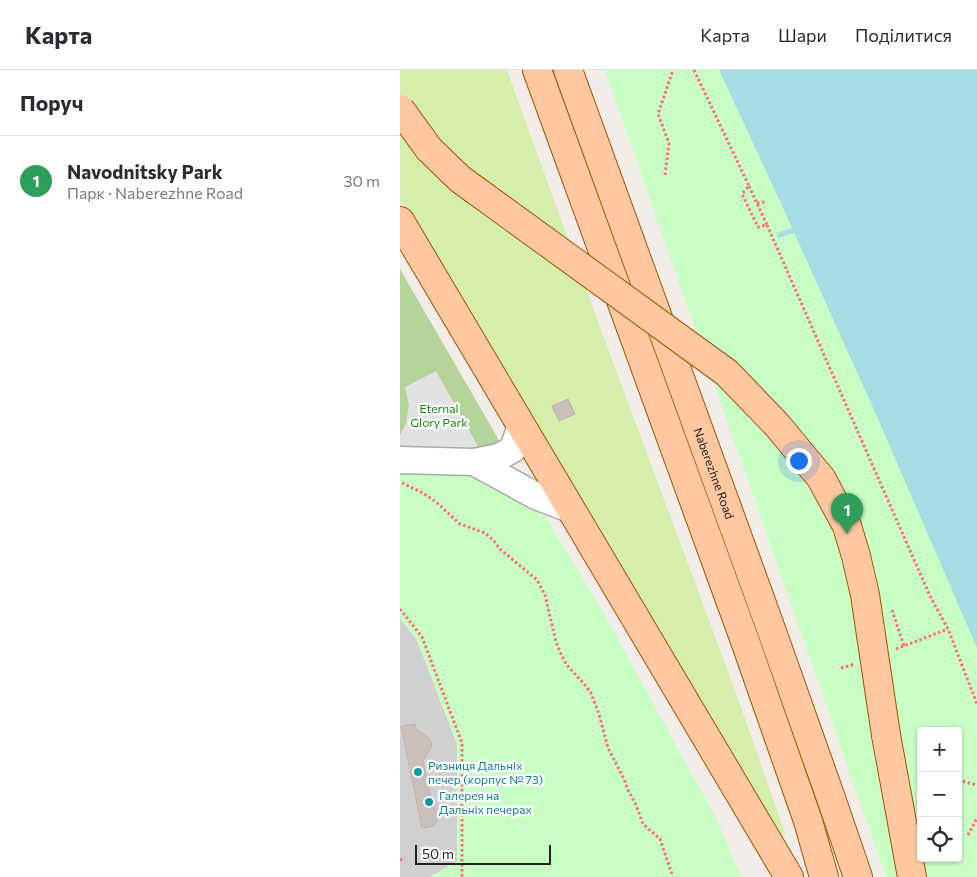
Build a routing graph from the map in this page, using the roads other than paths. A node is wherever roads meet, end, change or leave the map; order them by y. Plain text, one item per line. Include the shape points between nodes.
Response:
1 (536, 70) edge
2 (568, 70) edge
3 (400, 109) edge
4 (400, 221) edge
5 (521, 426) junction
6 (400, 460) edge
7 (474, 462) junction
8 (570, 509) junction
9 (789, 877) edge
10 (824, 877) edge
11 (858, 877) edge
12 (912, 877) edge

1 - 10 main road via 745,641 808,821
2 - 11 main road, Naberezhne Road
3 - 12 main road, bridge via 430,149 460,179 726,373 777,425 821,478 847,526 865,595
4 - 5 main road
5 - 7 lane via 514,449 499,457
5 - 8 main road
6 - 7 lane
7 - 8 lane via 536,496
8 - 9 main road

